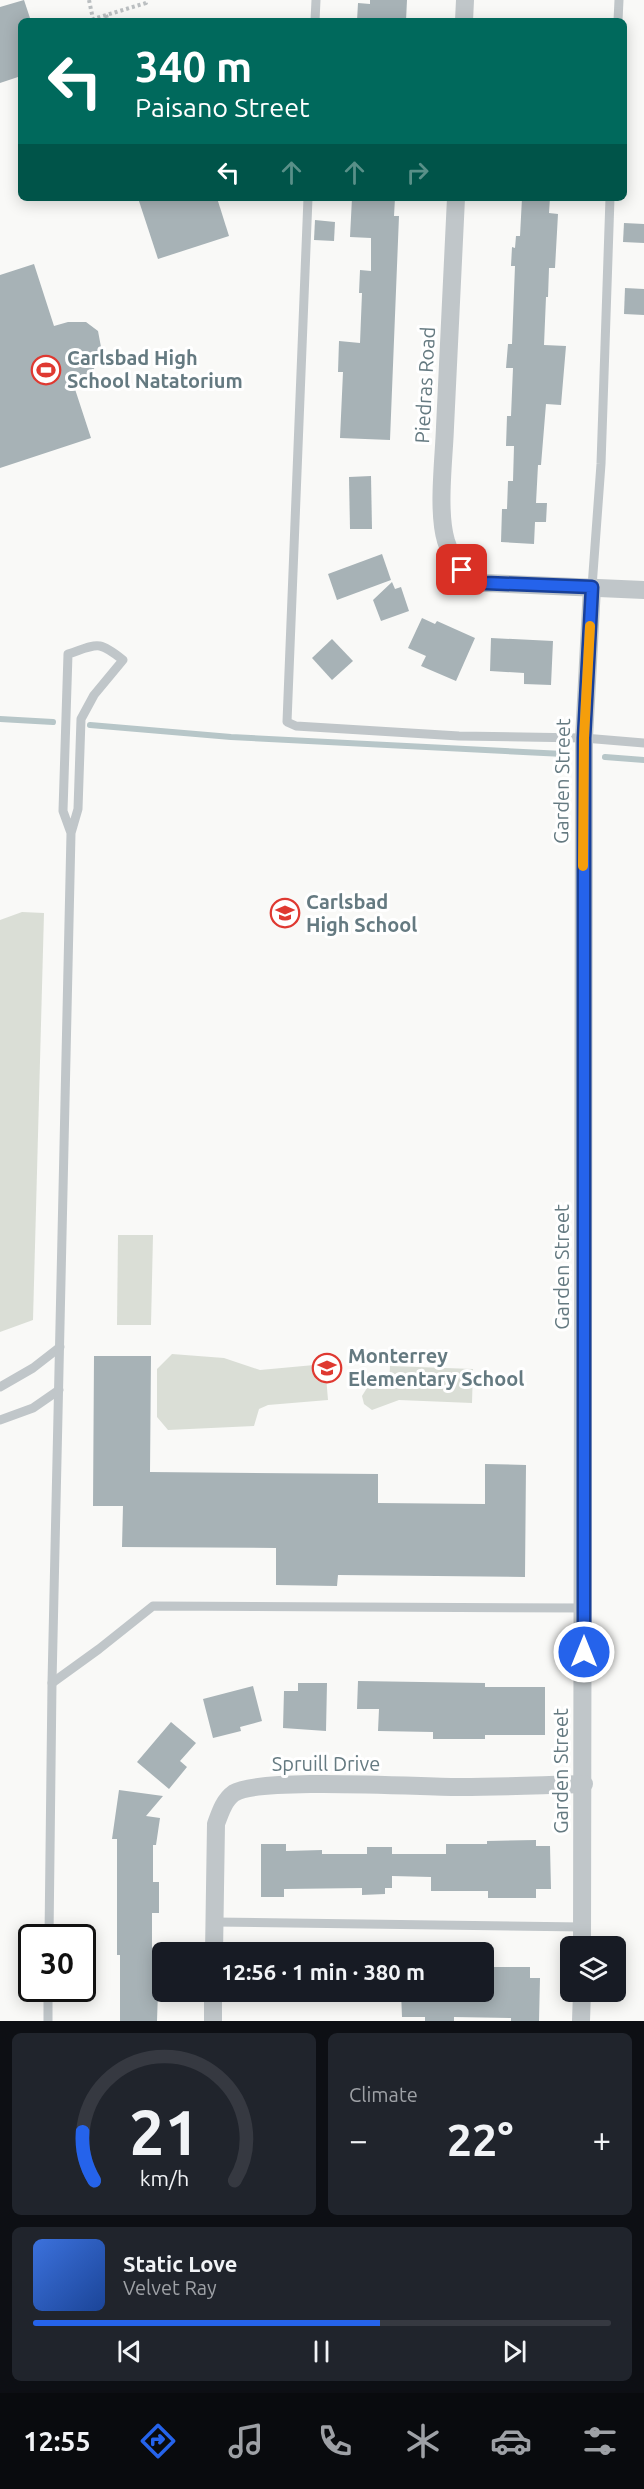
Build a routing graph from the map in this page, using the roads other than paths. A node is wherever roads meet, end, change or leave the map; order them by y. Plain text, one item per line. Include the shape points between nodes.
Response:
1 (316, 0) edge
2 (465, 0) edge
3 (619, 0) edge
4 (315, 18) edge
5 (464, 18) edge
6 (618, 18) edge
7 (308, 201) edge
8 (456, 201) edge
9 (610, 201) edge
10 (592, 587) junction
11 (644, 590) edge
12 (584, 738) junction
13 (644, 743) edge
14 (71, 833) junction
15 (60, 1347) junction
16 (0, 1387) edge
17 (59, 1390) junction
18 (0, 1420) edge
19 (584, 1608) junction
20 (52, 1683) junction
21 (584, 1784) junction
22 (215, 1922) junction
23 (49, 1924) edge
24 (583, 1927) junction
25 (583, 1936) edge
26 (214, 1942) edge
27 (48, 2002) edge
28 (213, 2002) edge
29 (582, 2002) edge
30 (48, 2021) edge
31 (213, 2021) edge
32 (581, 2021) edge

1 - 4 lane
2 - 5 street
3 - 6 lane
7 - 12 lane via 287,722 296,726 459,736
8 - 10 street, Piedras Road via 443,516 448,546 462,570 485,583
9 - 10 lane via 601,464
10 - 11 street
10 - 12 street, Garden Street
12 - 13 lane
12 - 19 street, Garden Street
14 - 14 lane via 78,809 81,719 94,695 123,660 98,644 68,654 63,811
14 - 15 lane
15 - 16 lane
15 - 17 lane
17 - 18 lane via 33,1408
17 - 20 lane
19 - 20 lane via 153,1606
19 - 21 street, Garden Street
20 - 23 lane
21 - 22 street, Spruill Drive via 246,1788 234,1793 223,1805 216,1824
21 - 24 street, Garden Street
22 - 24 lane
22 - 26 street, Spruill Drive
24 - 25 street, Garden Street
27 - 30 lane
28 - 31 street
29 - 32 street

